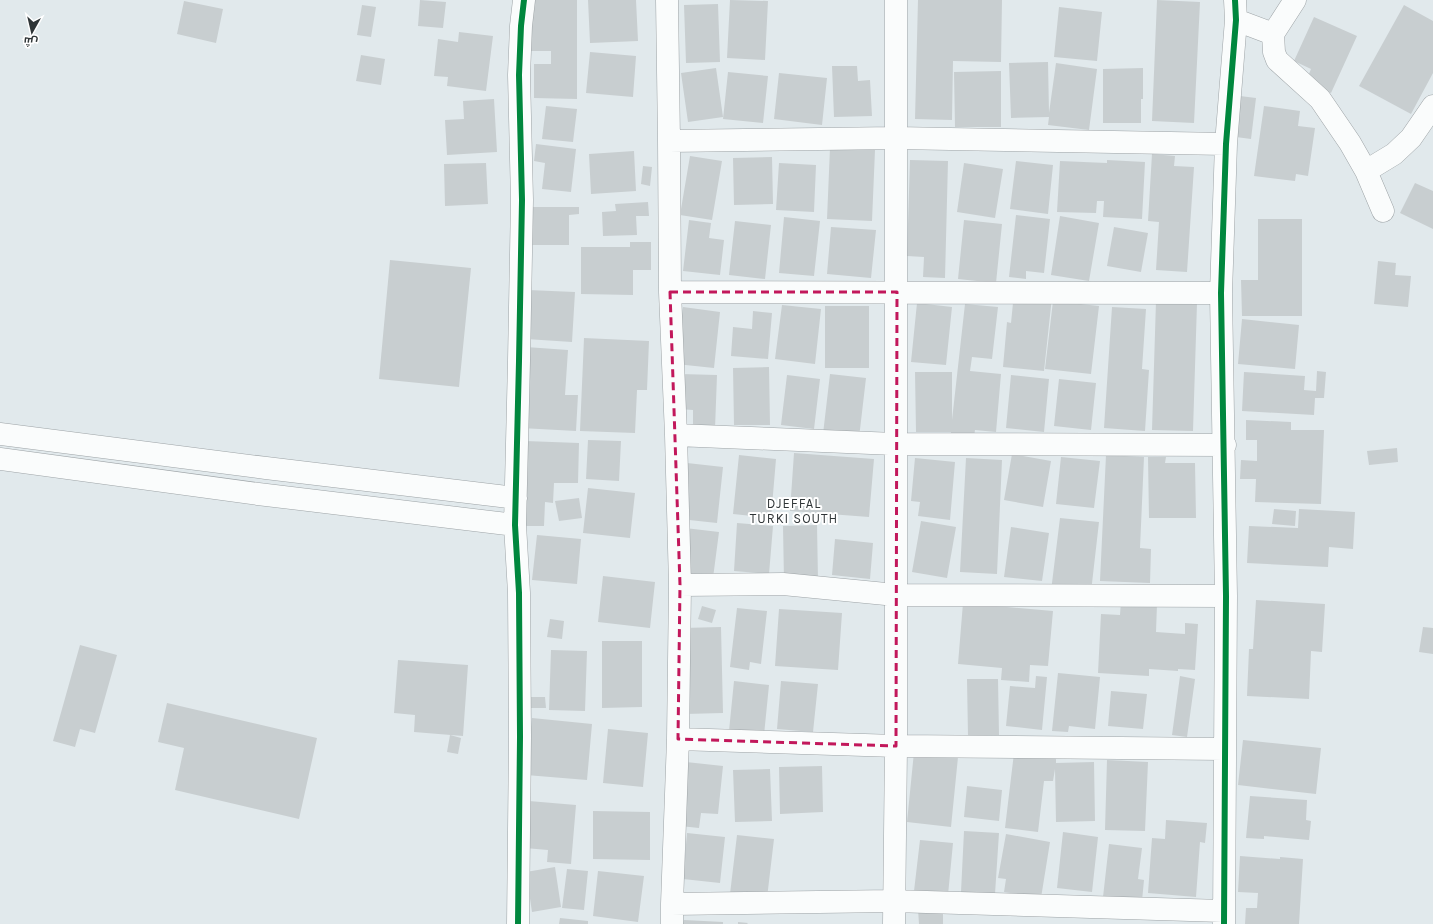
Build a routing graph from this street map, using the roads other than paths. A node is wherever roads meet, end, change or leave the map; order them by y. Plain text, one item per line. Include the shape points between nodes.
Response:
1 (524, 0) edge
2 (666, 0) edge
3 (896, 0) edge
4 (1295, 0) edge
5 (1235, 10) edge
6 (1273, 34) junction
7 (1433, 106) edge
8 (896, 138) junction
9 (669, 141) junction
10 (1226, 144) junction
11 (1366, 172) junction
12 (1383, 211) dead end
13 (670, 292) junction
14 (897, 292) junction
15 (1222, 293) junction
16 (0, 434) edge
17 (676, 435) junction
18 (896, 444) junction
19 (1224, 445) junction
20 (0, 459) edge
21 (516, 498) junction
22 (515, 525) junction
23 (680, 585) junction
24 (896, 595) junction
25 (1226, 596) junction
26 (678, 739) junction
27 (896, 746) junction
28 (1224, 749) junction
29 (893, 901) junction
30 (672, 914) edge
31 (1224, 918) edge
32 (518, 924) edge
33 (894, 924) edge

1 - 21 street via 520,67 522,200
2 - 9 street
3 - 8 street
4 - 6 street
5 - 6 street
5 - 10 street
6 - 11 street via 1277,60 1320,99
7 - 11 street via 1411,138 1394,154
8 - 9 street
8 - 10 street
8 - 14 street
9 - 13 street
10 - 15 street
11 - 12 street
13 - 14 street
13 - 17 street
14 - 15 street
14 - 18 street
15 - 19 street
16 - 21 street
17 - 18 street
17 - 23 street
18 - 19 street
18 - 24 street
19 - 25 street
20 - 22 street
21 - 22 street
22 - 32 street via 519,593 520,713
23 - 24 street via 783,584
23 - 26 street
24 - 25 street
24 - 27 street
25 - 28 street
26 - 27 street
26 - 30 street
27 - 28 street
27 - 29 street
28 - 31 street
29 - 30 street
29 - 31 street
29 - 33 street

